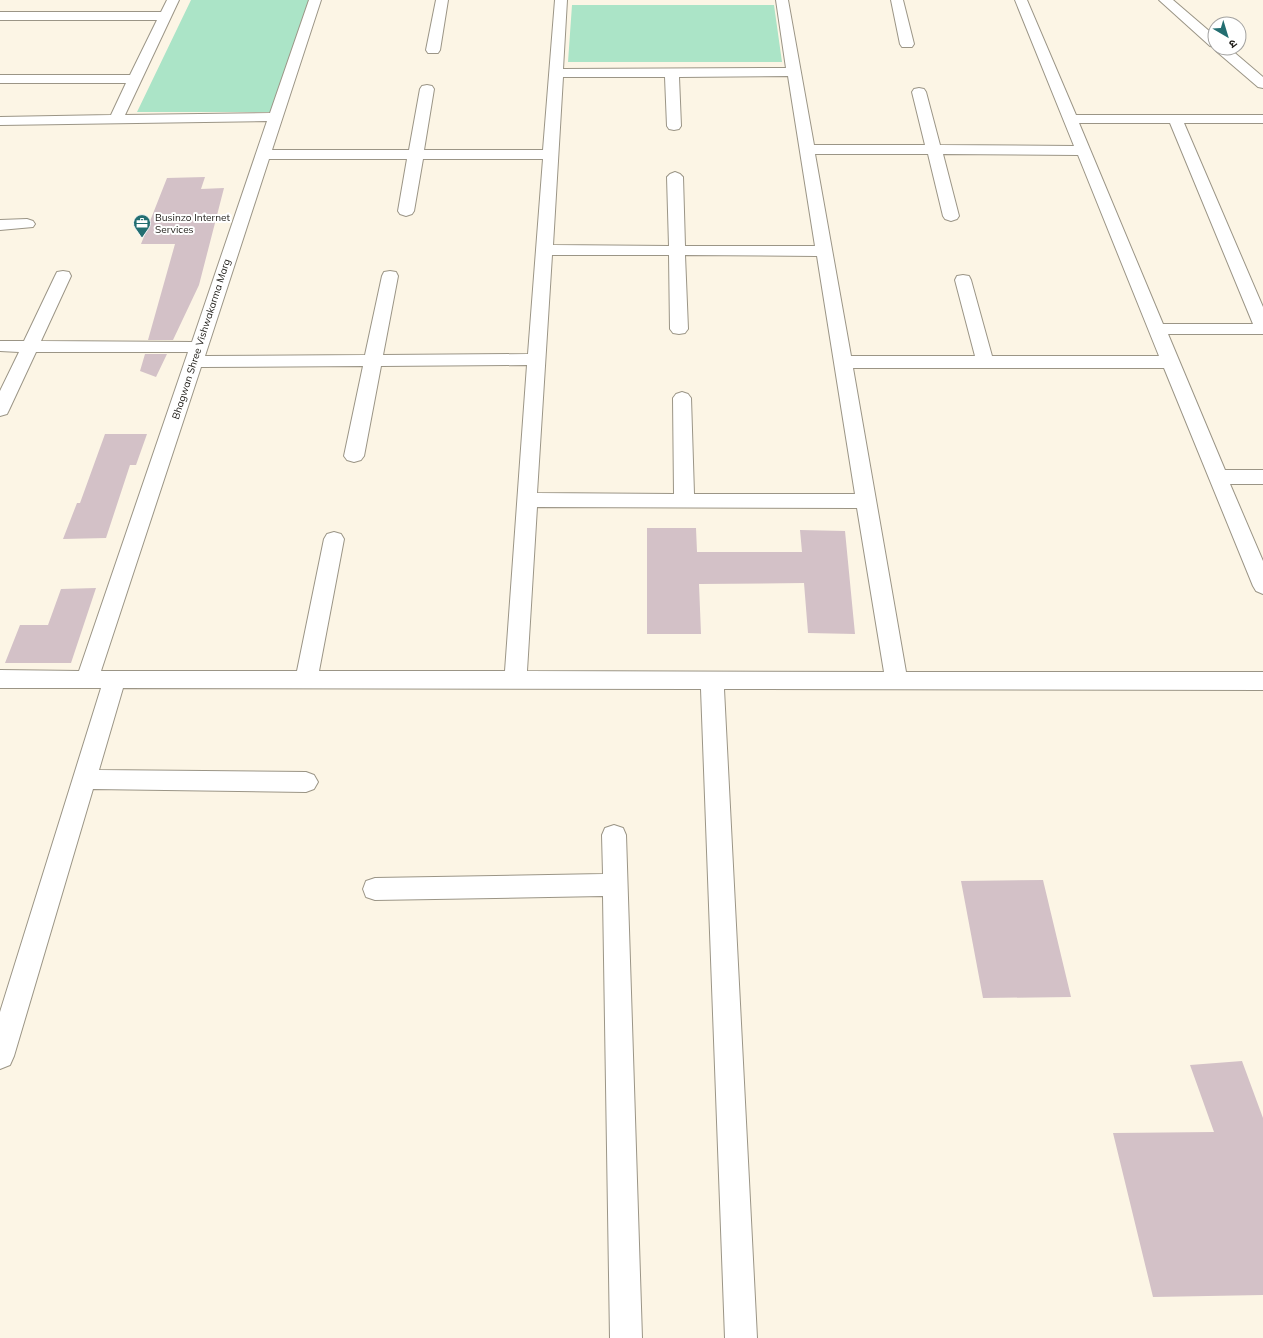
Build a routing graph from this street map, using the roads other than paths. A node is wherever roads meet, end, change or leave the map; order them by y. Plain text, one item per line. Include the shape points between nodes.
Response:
1 (173, 0) edge
2 (315, 0) edge
3 (442, 0) edge
4 (561, 0) edge
5 (782, 0) edge
6 (897, 0) edge
7 (1021, 0) edge
8 (1165, 0) edge
9 (0, 16) edge
10 (166, 16) junction
11 (1207, 36) edge
12 (907, 44) dead end
13 (432, 50) dead end
14 (1230, 56) edge
15 (672, 72) junction
16 (793, 72) junction
17 (556, 73) junction
18 (0, 79) edge
19 (136, 79) junction
20 (1263, 84) edge
21 (427, 89) dead end
22 (919, 92) dead end
23 (276, 116) junction
24 (116, 119) junction
25 (1070, 119) junction
26 (1175, 119) junction
27 (1263, 119) edge
28 (0, 121) edge
29 (674, 126) dead end
30 (807, 149) junction
31 (934, 150) junction
32 (1083, 151) junction
33 (416, 154) junction
34 (551, 154) junction
35 (263, 155) junction
36 (675, 177) dead end
37 (406, 211) dead end
38 (951, 216) dead end
39 (27, 224) dead end
40 (0, 225) edge
41 (544, 250) junction
42 (676, 251) junction
43 (824, 251) junction
44 (63, 276) dead end
45 (390, 276) dead end
46 (963, 280) dead end
47 (1263, 328) edge
48 (679, 329) dead end
49 (1157, 330) junction
50 (0, 346) edge
51 (30, 346) junction
52 (196, 354) junction
53 (537, 359) junction
54 (373, 360) junction
55 (843, 362) junction
56 (985, 362) junction
57 (1171, 362) junction
58 (682, 398) dead end
59 (0, 410) edge
60 (354, 456) dead end
61 (1218, 477) junction
62 (1263, 477) edge
63 (527, 500) junction
64 (684, 500) junction
65 (866, 501) junction
66 (334, 539) dead end
67 (1263, 586) edge
68 (88, 678) junction
69 (115, 678) junction
70 (0, 679) edge
71 (306, 679) junction
72 (515, 679) junction
73 (712, 680) junction
74 (896, 680) junction
75 (1263, 681) edge
76 (84, 779) junction
77 (306, 782) dead end
78 (614, 835) dead end
79 (615, 885) junction
80 (375, 888) dead end
81 (0, 1056) edge
82 (626, 1338) edge
83 (741, 1338) edge

1 - 10 street
2 - 23 street, Bhagwan Shree Vishwakarma Marg
3 - 13 street
4 - 17 street
5 - 16 street
6 - 12 street
7 - 25 street
8 - 11 street
9 - 10 street
10 - 19 street
14 - 20 street
15 - 16 street
15 - 17 street
15 - 29 street
16 - 30 street
17 - 34 street
18 - 19 street
19 - 24 street
21 - 33 street
22 - 31 street
23 - 24 street
23 - 35 street, Bhagwan Shree Vishwakarma Marg
24 - 28 street
25 - 26 street
25 - 32 street
26 - 27 street
26 - 47 street
30 - 31 street
30 - 43 street
31 - 32 street
31 - 38 street
32 - 49 street
33 - 34 street
33 - 35 street
33 - 37 street
34 - 41 street
35 - 52 street, Bhagwan Shree Vishwakarma Marg
36 - 42 street
39 - 40 street
41 - 42 street
41 - 53 street
42 - 43 street
42 - 48 street
43 - 55 street
44 - 51 street
45 - 54 street
46 - 56 street
47 - 49 street
49 - 57 street
50 - 51 street
51 - 52 street
51 - 59 street
52 - 54 street
52 - 68 street, Bhagwan Shree Vishwakarma Marg
53 - 54 street
53 - 63 street
54 - 60 street
55 - 56 street
55 - 65 street
56 - 57 street
57 - 61 street
58 - 64 street
61 - 62 street
61 - 67 street
63 - 64 street
63 - 72 street
64 - 65 street
65 - 74 street
66 - 71 street
68 - 69 street
68 - 70 street
69 - 71 street
69 - 76 street
71 - 72 street
72 - 73 street
73 - 74 street
73 - 83 street
74 - 75 street
76 - 77 street
76 - 81 street
78 - 79 street
79 - 80 street
79 - 82 street

